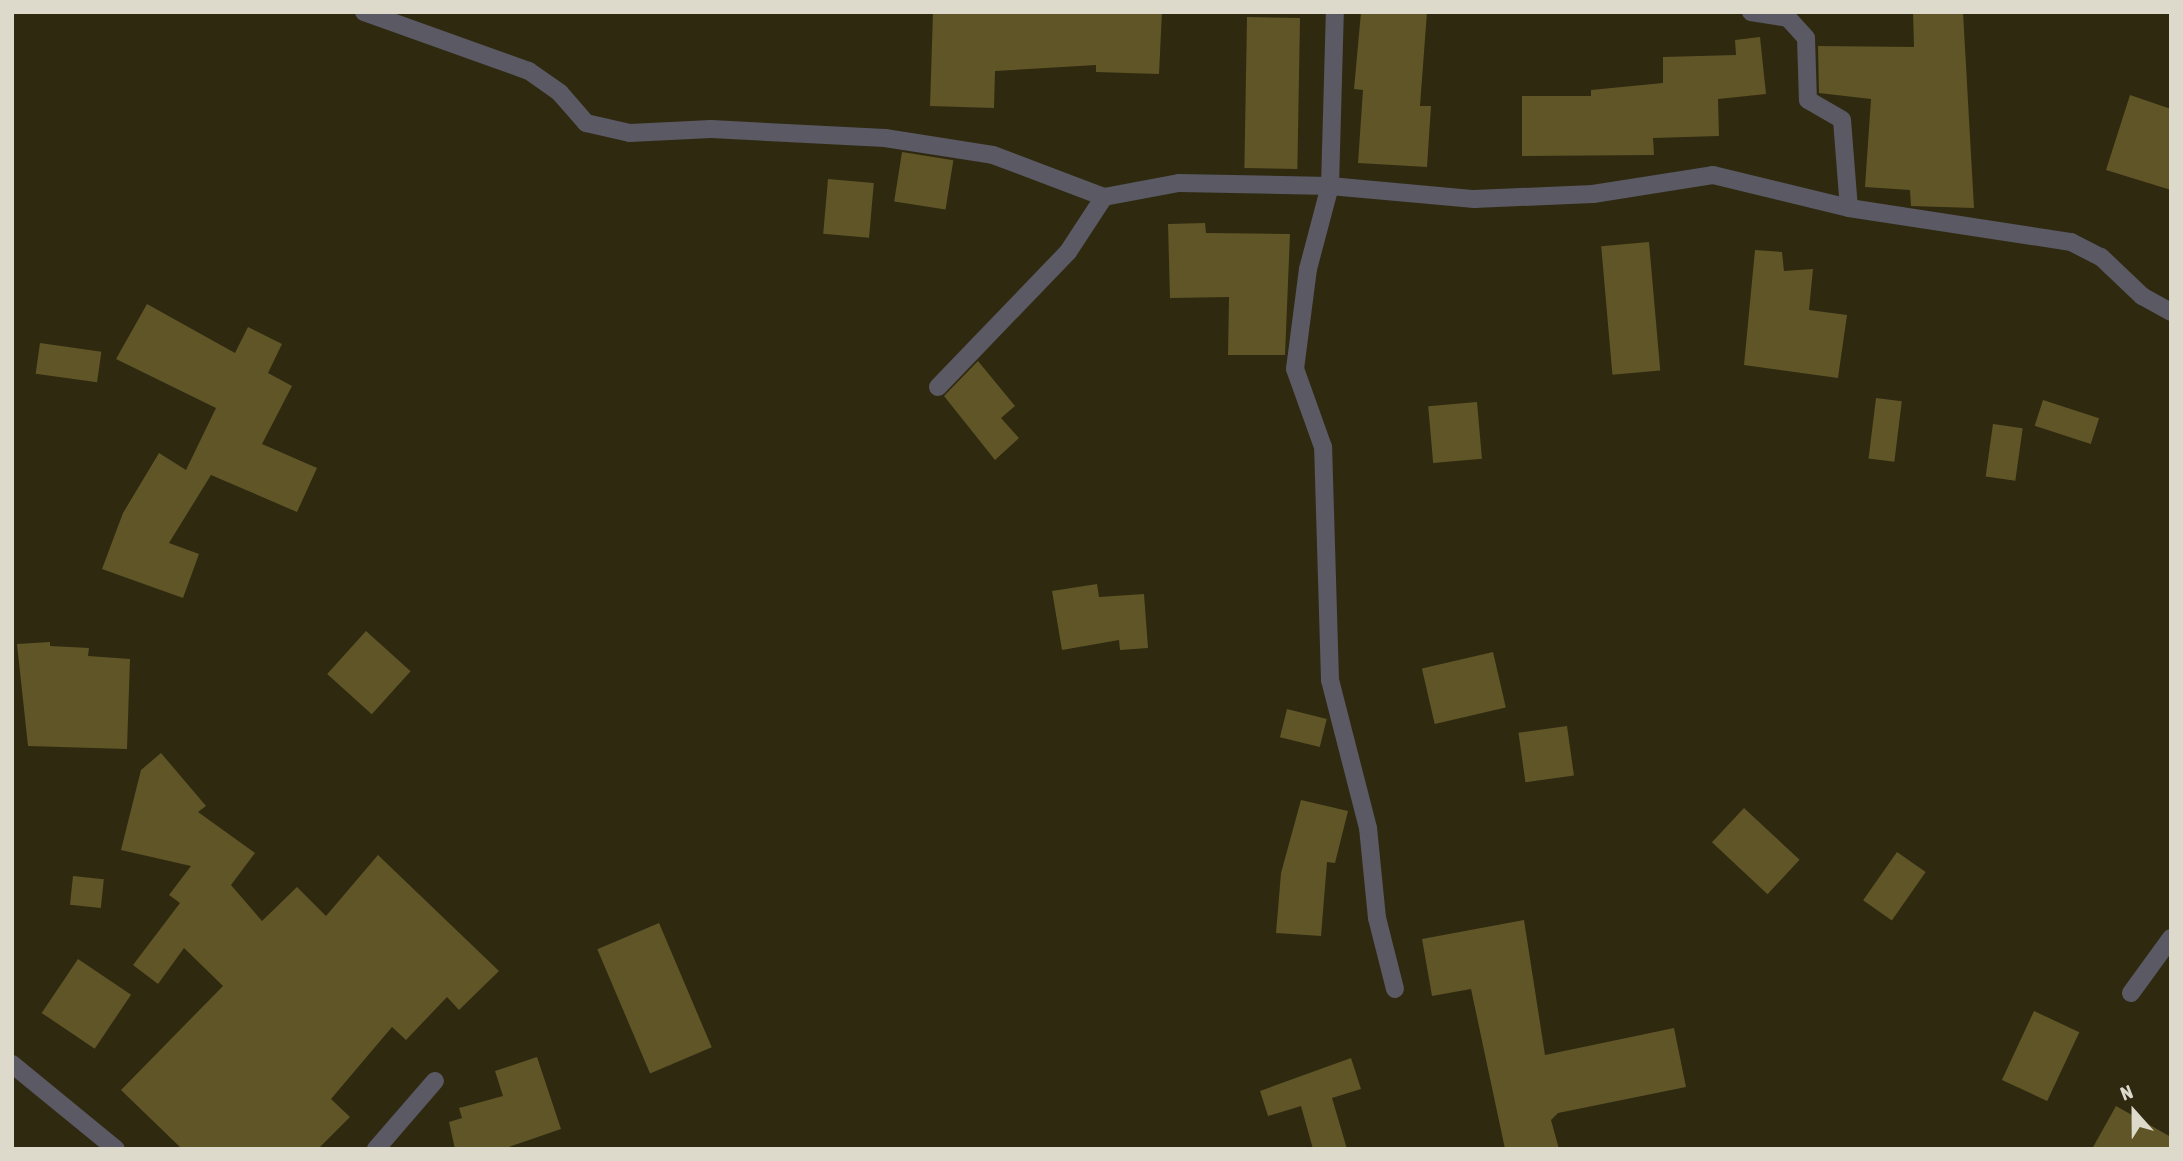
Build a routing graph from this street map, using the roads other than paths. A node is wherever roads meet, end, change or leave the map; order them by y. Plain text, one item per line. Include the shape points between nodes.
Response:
1 (364, 12) edge
2 (1335, 12) edge
3 (1751, 12) edge
4 (1330, 186) junction
5 (1104, 197) junction
6 (1849, 208) junction
7 (2171, 312) edge
8 (938, 387) dead end
9 (2171, 938) edge
10 (1395, 989) dead end
11 (2131, 993) dead end
12 (12, 1064) edge
13 (435, 1081) dead end
14 (116, 1149) edge
15 (376, 1149) edge

1 - 5 street via 529,71 560,93 586,123 630,133 711,129 885,138 993,155
2 - 4 street
3 - 6 street via 1788,18 1806,38 1808,100 1842,120
4 - 5 street via 1179,183
4 - 6 street via 1474,199 1594,194 1713,175
4 - 10 street via 1308,270 1296,369 1323,447 1330,680 1368,828 1377,918
5 - 8 street via 1068,252
6 - 7 street via 2071,242 2101,257 2142,296
9 - 11 street
12 - 14 street
13 - 15 street

